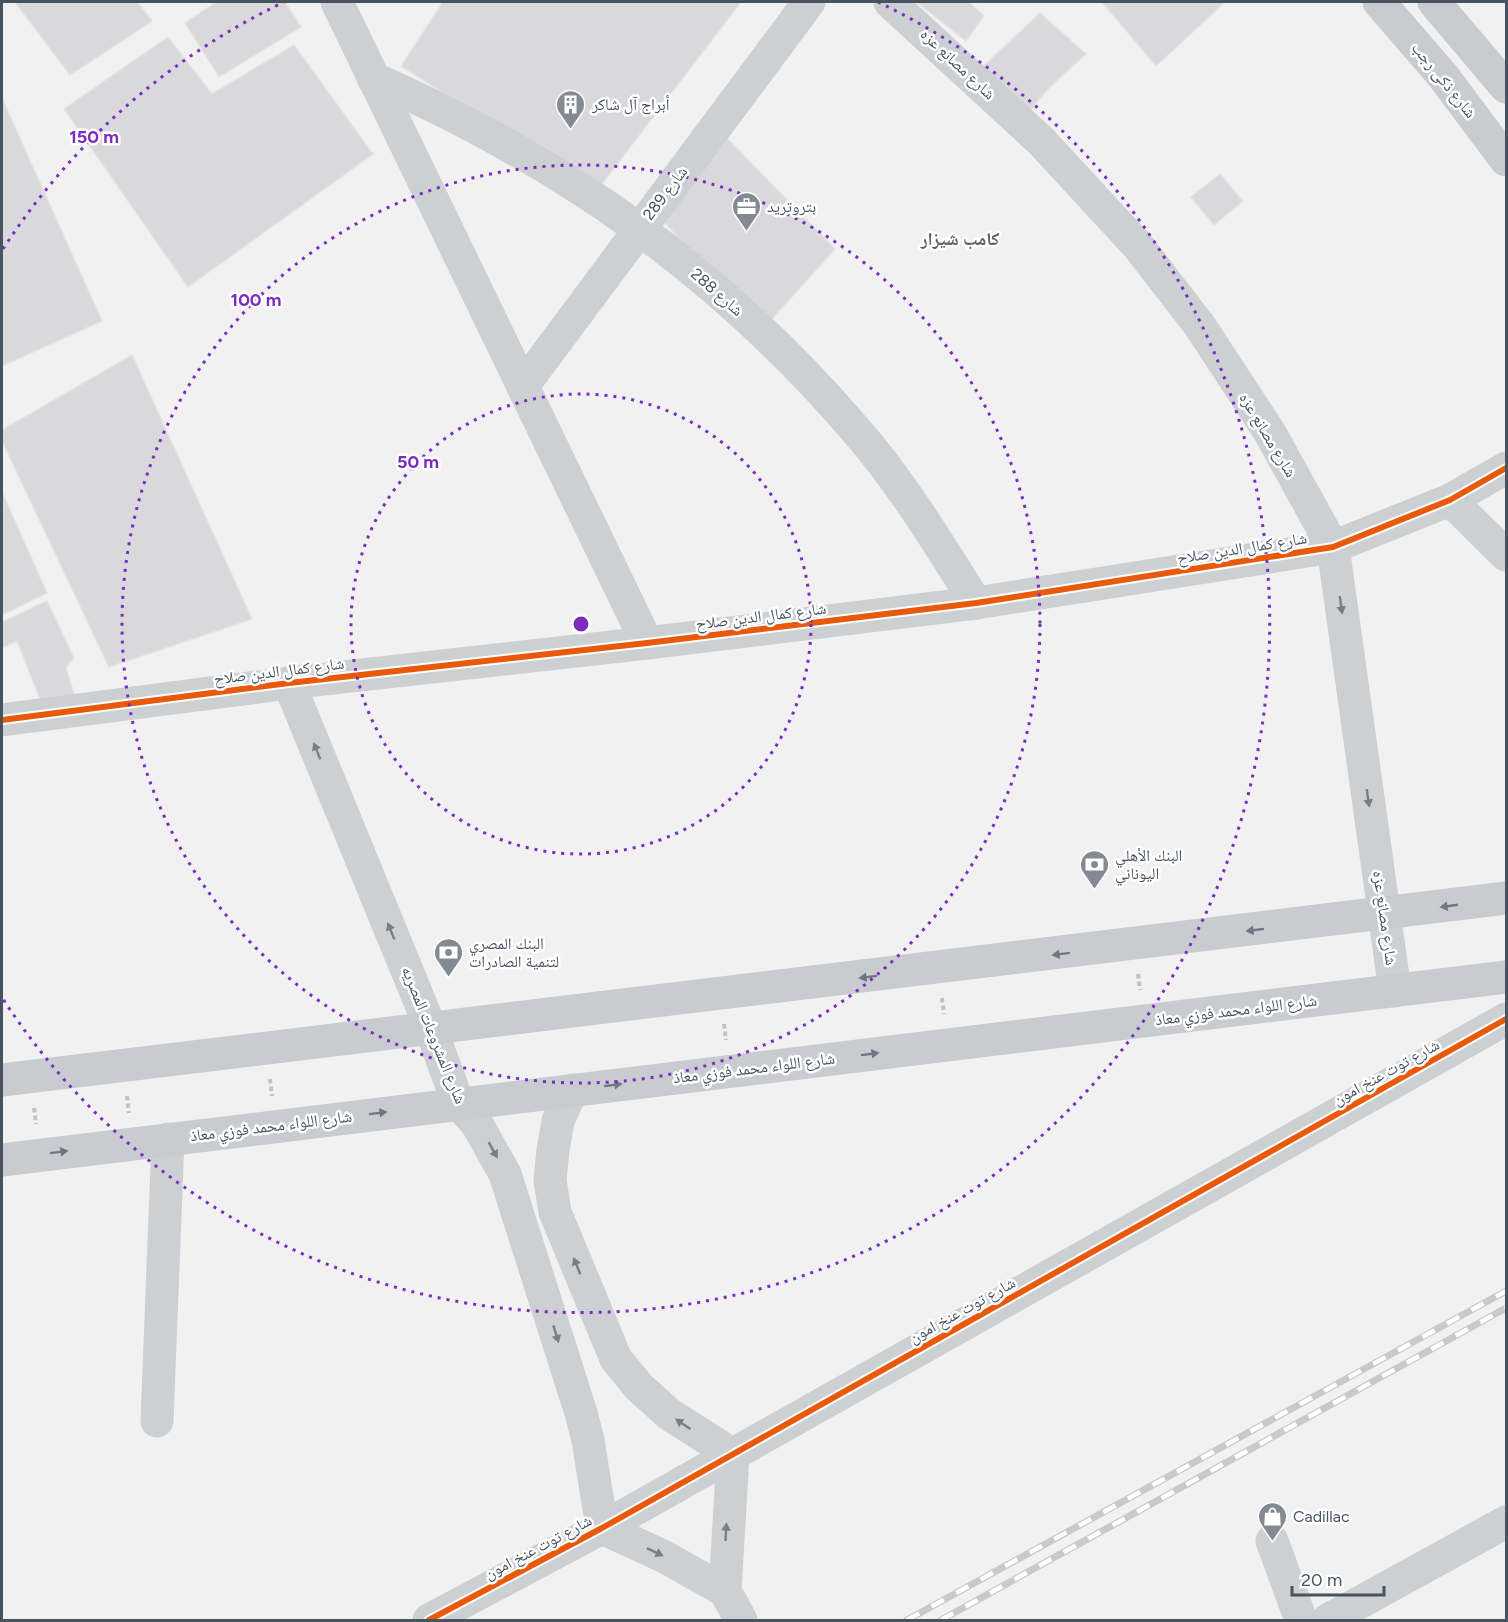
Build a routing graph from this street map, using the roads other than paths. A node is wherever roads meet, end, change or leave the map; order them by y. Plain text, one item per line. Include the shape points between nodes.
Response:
1 (337, 2) edge
2 (809, 2) edge
3 (891, 2) edge
4 (1379, 2) edge
5 (1434, 2) edge
6 (1476, 49) junction
7 (1443, 76) junction
8 (373, 78) junction
9 (1506, 87) edge
10 (1506, 160) edge
11 (639, 229) junction
12 (522, 386) junction
13 (1506, 468) edge
14 (1450, 500) junction
15 (1333, 547) junction
16 (1506, 555) edge
17 (976, 603) junction
18 (647, 643) junction
19 (289, 683) junction
20 (2, 720) edge
21 (1506, 898) edge
22 (1384, 915) junction
23 (1506, 977) edge
24 (1395, 991) junction
25 (1506, 1019) edge
26 (431, 1029) junction
27 (16, 1078) edge
28 (572, 1090) junction
29 (458, 1103) junction
30 (168, 1139) junction
31 (2, 1160) edge
32 (157, 1420) dead end
33 (733, 1455) junction
34 (1506, 1522) edge
35 (602, 1528) junction
36 (1272, 1541) dead end
37 (725, 1591) junction
38 (429, 1620) edge
39 (741, 1620) edge
40 (1301, 1620) edge
41 (1328, 1620) edge

1 - 8 street
2 - 11 street, شارع 289
3 - 15 street, شارع مصانع عزه via 1042,142 1138,246 1200,326 1264,423
4 - 7 main road, شارع ذكى رجب
5 - 6 main road
6 - 7 main road
6 - 9 main road
7 - 10 main road, شارع ذكى رجب
8 - 11 street, شارع 288 via 501,139 563,175
8 - 12 street
11 - 12 street, شارع 289
11 - 17 street, شارع 288 via 705,279 784,351 855,429 920,513
12 - 18 street
13 - 14 street, شارع كمال الدين صلاح
14 - 15 street, شارع كمال الدين صلاح
14 - 16 street
15 - 17 street, شارع كمال الدين صلاح
15 -> 22 street, شارع مصانع عزه
17 - 18 street, شارع كمال الدين صلاح
18 - 19 street, شارع كمال الدين صلاح
19 - 20 street, شارع كمال الدين صلاح
26 -> 19 street, شارع المشروعات المصريه
21 -> 22 main road
22 - 24 street, شارع مصانع عزه
22 -> 26 main road
23 - 24 main road, شارع اللواء محمد فوزي معاذ
28 -> 24 main road, شارع اللواء محمد فوزي معاذ
25 - 33 street, شارع توت عنخ امون
26 - 27 main road
26 - 29 street, شارع المشروعات المصريه
28 - 29 main road, شارع اللواء محمد فوزي معاذ
33 -> 28 street via 669,1414 616,1359 555,1212 553,1150 558,1121
30 -> 29 main road, شارع اللواء محمد فوزي معاذ
29 -> 35 street, شارع المشروعات المصريه via 493,1150 520,1219 581,1413
31 -> 30 main road, شارع اللواء محمد فوزي معاذ
30 - 32 street
33 - 35 street, شارع توت عنخ امون
37 -> 33 street
34 - 41 street
35 -> 37 street
35 - 38 street, شارع توت عنخ امون
36 - 40 street
37 - 39 street

